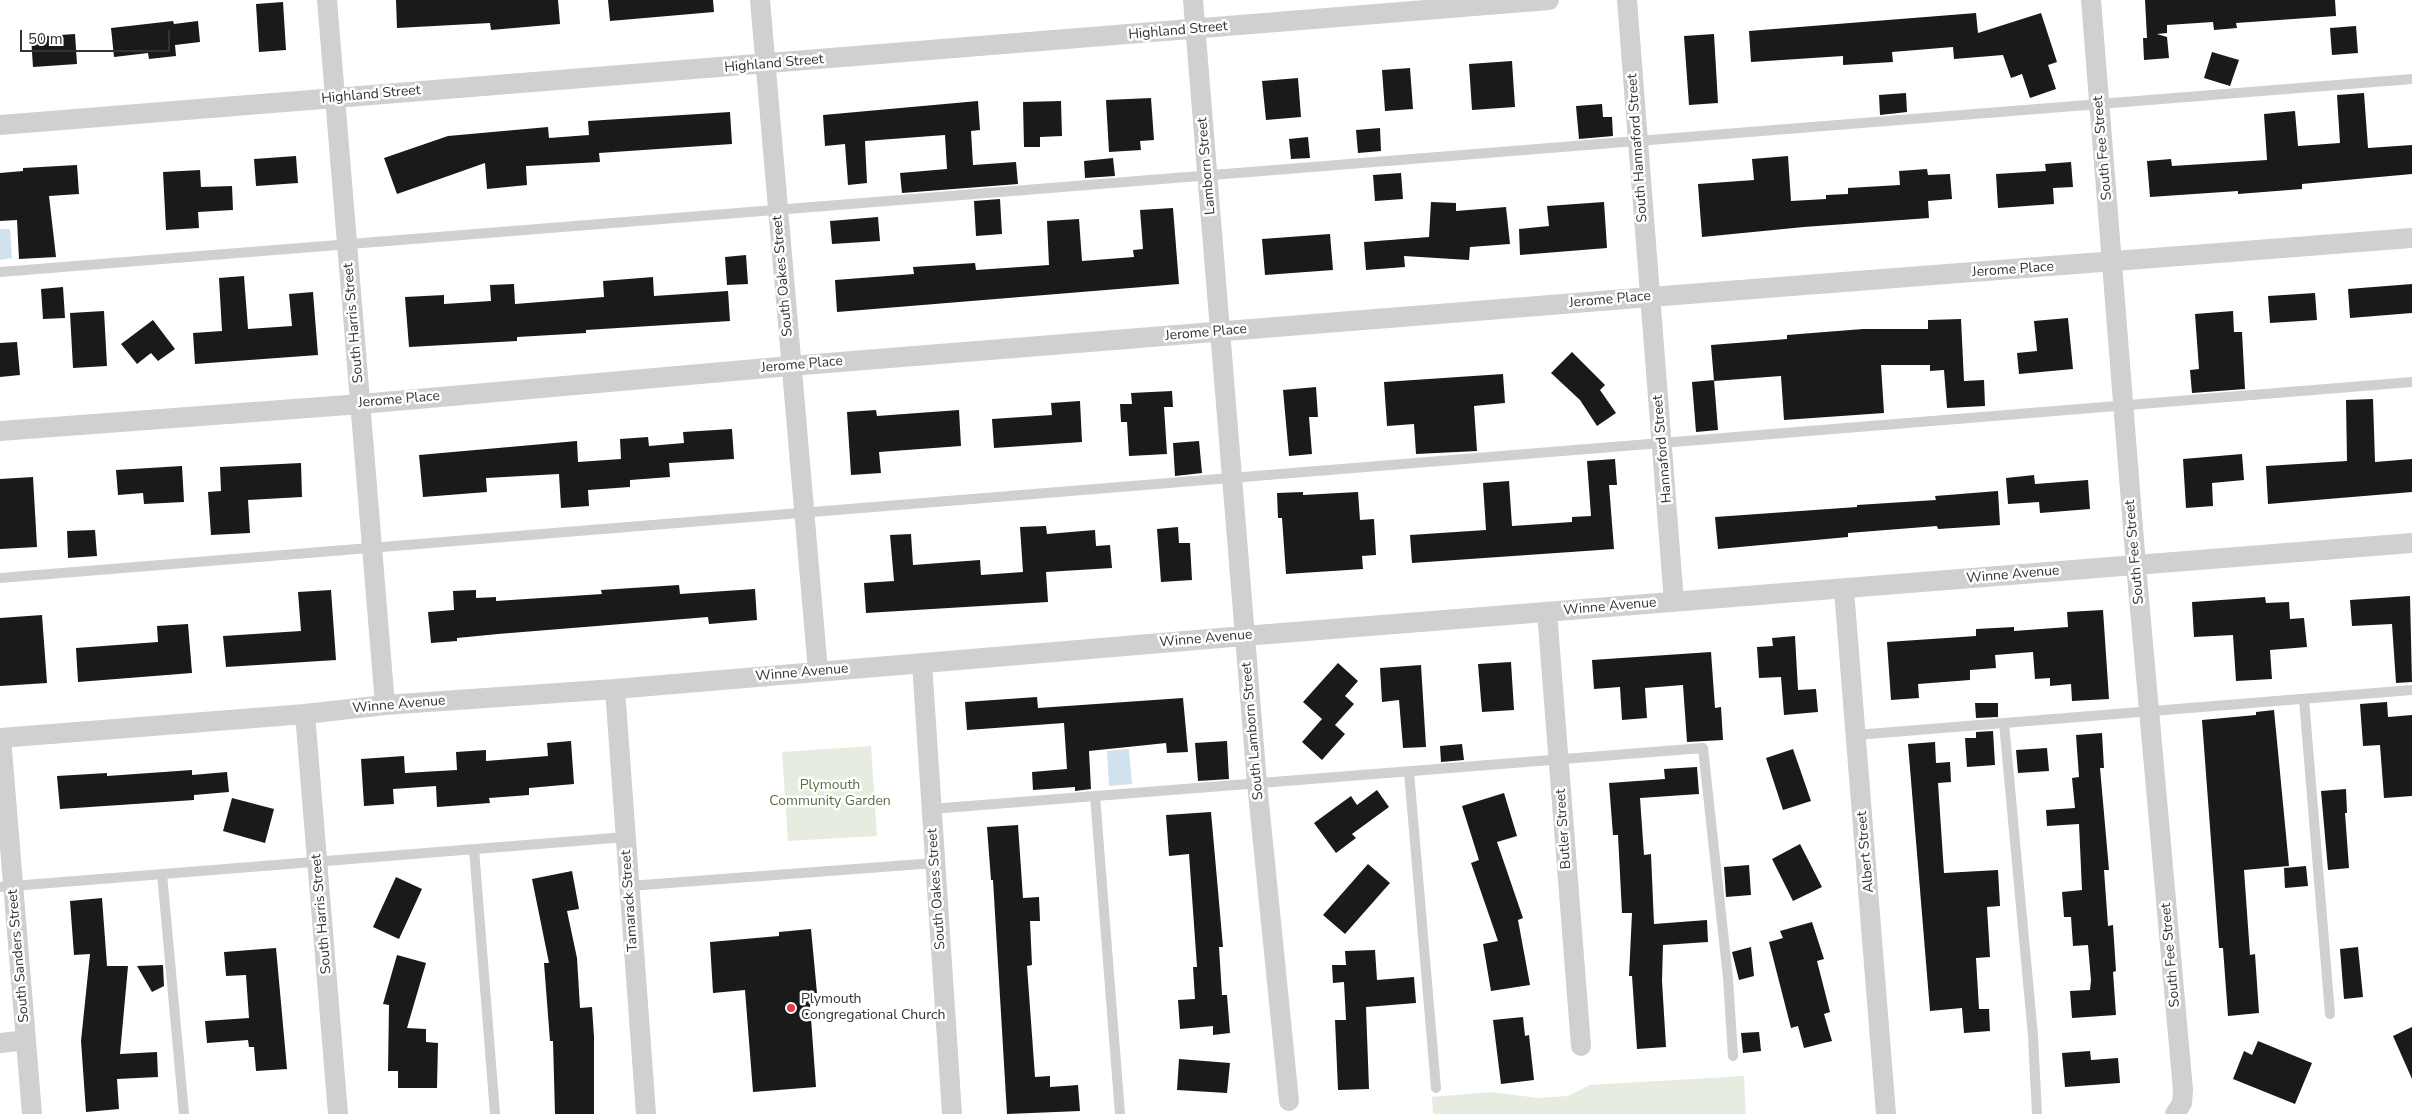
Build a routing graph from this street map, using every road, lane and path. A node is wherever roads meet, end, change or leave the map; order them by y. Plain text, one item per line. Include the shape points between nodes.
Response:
1 (327, 0) edge
2 (760, 0) edge
3 (1193, 0) edge
4 (1549, 0) edge
5 (1627, 0) edge
6 (2091, 0) edge
7 (1195, 30) junction
8 (765, 64) junction
9 (2412, 79) edge
10 (335, 98) junction
11 (2100, 105) junction
12 (0, 125) edge
13 (1638, 141) junction
14 (1207, 177) junction
15 (777, 210) junction
16 (2412, 238) edge
17 (347, 244) junction
18 (2112, 263) junction
19 (0, 272) edge
20 (1650, 297) junction
21 (1220, 332) junction
22 (790, 366) junction
23 (2412, 382) edge
24 (361, 404) junction
25 (2124, 406) junction
26 (0, 431) edge
27 (1663, 443) junction
28 (1234, 479) junction
29 (803, 512) junction
30 (2412, 543) edge
31 (372, 548) junction
32 (2136, 565) junction
33 (0, 578) edge
34 (1844, 590) junction
35 (1674, 602) junction
36 (1547, 612) junction
37 (1244, 636) junction
38 (922, 663) junction
39 (818, 671) junction
40 (615, 688) junction
41 (2412, 690) edge
42 (2304, 699) junction
43 (385, 705) junction
44 (2149, 711) junction
45 (305, 714) junction
46 (2004, 723) junction
47 (1856, 735) junction
48 (1, 738) edge
49 (1559, 759) junction
50 (1409, 772) junction
51 (1257, 783) junction
52 (1096, 796) junction
53 (931, 809) junction
54 (626, 837) junction
55 (474, 849) junction
56 (317, 861) junction
57 (935, 863) junction
58 (162, 874) junction
59 (7, 886) edge
60 (629, 886) junction
61 (2330, 1014) dead end
62 (26, 1040) junction
63 (0, 1042) edge
64 (1581, 1046) dead end
65 (1733, 1056) dead end
66 (1436, 1088) dead end
67 (1290, 1107) edge
68 (2178, 1109) edge
69 (32, 1114) edge
70 (184, 1114) edge
71 (338, 1114) edge
72 (495, 1114) edge
73 (646, 1114) edge
74 (952, 1114) edge
75 (1120, 1114) edge
76 (1886, 1114) edge
77 (2037, 1114) edge

1 - 10 street, South Harris Street
2 - 8 street, South Oakes Street
3 - 7 street, Lamborn Street
4 - 7 street, Highland Street
5 - 13 street, South Hannaford Street
6 - 11 street, South Fee Street
7 - 8 street, Highland Street
7 - 14 street, Lamborn Street
8 - 10 street, Highland Street
8 - 15 street, South Oakes Street
9 - 11 lane
10 - 12 street, Highland Street
10 - 17 street, South Harris Street
11 - 13 lane
11 - 18 street, South Fee Street
13 - 14 lane
13 - 20 street, South Hannaford Street
14 - 15 lane
14 - 21 street, Lamborn Street
15 - 17 lane
15 - 22 street, South Oakes Street
16 - 18 street, Jerome Place
17 - 19 lane
17 - 24 street, South Harris Street
18 - 20 street, Jerome Place
18 - 25 street, South Fee Street
20 - 21 street, Jerome Place
20 - 27 street, Hannaford Street
21 - 22 street, Jerome Place
21 - 28 street, South Lamborn Street
22 - 24 street, Jerome Place
22 - 29 street, South Oakes Street
23 - 25 lane
24 - 26 street, Jerome Place
24 - 31 street, South Harris Street
25 - 27 lane
25 - 32 street, South Fee Street
27 - 28 lane
27 - 35 street, Hannaford Street
28 - 29 lane
28 - 37 street, South Lamborn Street
29 - 31 lane
29 - 39 street, South Oakes Street
30 - 32 street, Winne Avenue
31 - 33 lane
31 - 43 street, South Harris Street
32 - 34 street, Winne Avenue
32 - 44 street, South Fee Street
34 - 35 street, Winne Avenue
34 - 47 street, Albert Street
35 - 36 street, Winne Avenue
36 - 37 street, Winne Avenue
36 - 49 street, Butler Street
37 - 38 street, Winne Avenue
37 - 51 street, South Lamborn Street
38 - 39 street, Winne Avenue
38 - 53 street, South Oakes Street
39 - 40 street, Winne Avenue
40 - 43 street, Winne Avenue
40 - 54 street, Tamarack Street
41 - 42 lane
42 - 44 lane
42 - 61 lane
43 - 45 street, Winne Avenue
44 - 46 lane
44 - 68 street, South Fee Street via 2181,1072
45 - 48 street, Winne Avenue
45 - 56 street, South Harris Street
46 - 47 lane
46 - 77 lane via 2033,1036
47 - 76 street, Albert Street
48 - 59 street, South Sanders Street
49 - 50 lane
49 - 64 street, Butler Street
49 - 65 lane via 1703,748 1728,978
50 - 51 lane
50 - 66 lane
51 - 52 lane
51 - 67 street, South Lamborn Street
52 - 53 lane
52 - 75 lane
53 - 57 street, South Oakes Street
54 - 55 lane
54 - 60 street, Tamarack Street
55 - 56 lane
55 - 72 lane
56 - 58 lane
56 - 71 street, South Harris Street
57 - 60 lane
57 - 74 street, South Oakes Street
58 - 59 lane
58 - 70 lane
59 - 62 street, South Sanders Street
60 - 73 street, Tamarack Street
62 - 63 street
62 - 69 street, South Sanders Street

